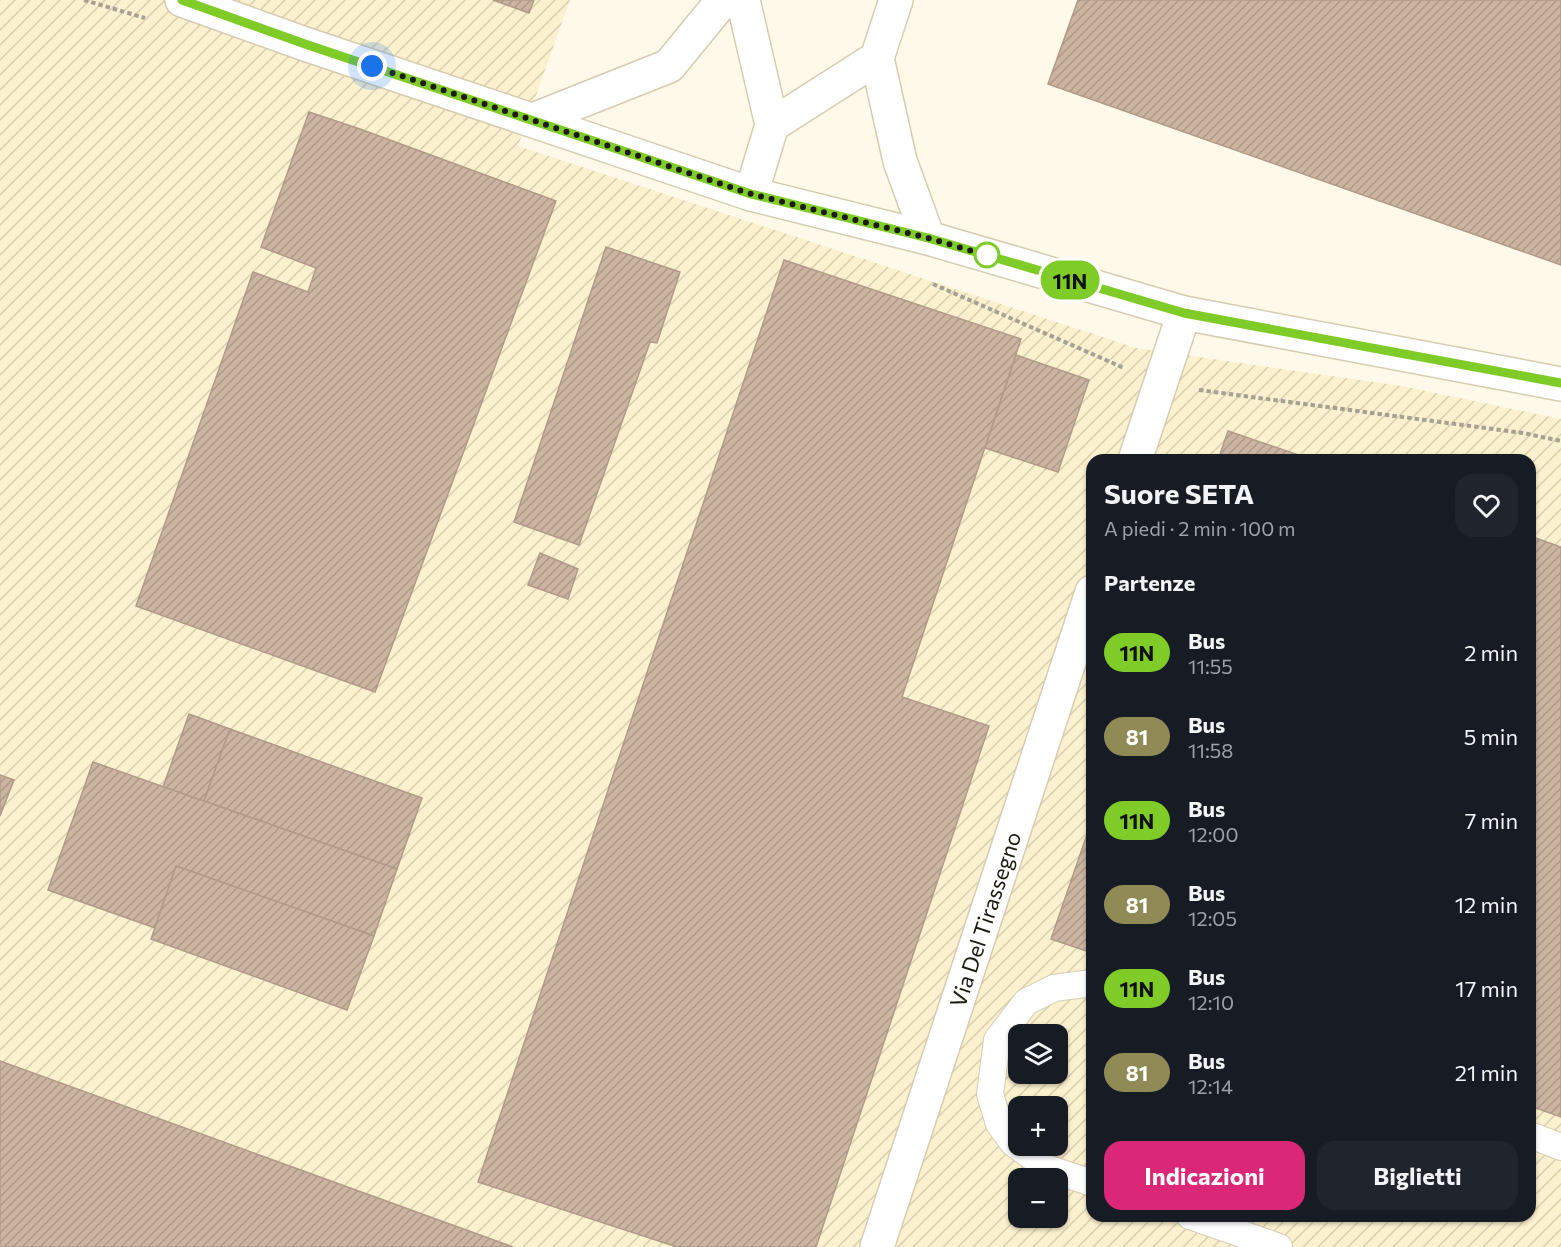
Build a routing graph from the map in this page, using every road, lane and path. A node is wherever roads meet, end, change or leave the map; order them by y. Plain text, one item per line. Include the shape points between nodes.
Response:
1 (182, 0) edge
2 (723, 0) edge
3 (743, 0) edge
4 (896, 0) edge
5 (877, 58) junction
6 (533, 120) junction
7 (772, 125) junction
8 (751, 194) junction
9 (928, 238) junction
10 (1184, 313) junction
11 (1160, 384) junction
12 (1561, 384) edge
13 (1561, 441) edge
14 (1137, 454) edge
15 (1086, 610) edge
16 (1086, 984) edge
17 (1536, 1138) edge
18 (1561, 1147) edge
19 (1086, 1181) edge
20 (1206, 1222) edge
21 (1272, 1246) edge
22 (877, 1247) edge

1 - 6 street
2 - 6 street via 669,66
3 - 7 street
4 - 5 street
5 - 7 street
5 - 9 street via 900,162
6 - 8 street
7 - 8 street
8 - 9 street
9 - 10 street
10 - 11 street
10 - 12 street
11 - 13 path
11 - 14 street
15 - 22 street, Via Del Tirassegno
16 - 19 lane via 1054,988 1026,1002 997,1040 990,1094 999,1124 1013,1143 1047,1168
17 - 18 lane
20 - 21 lane

